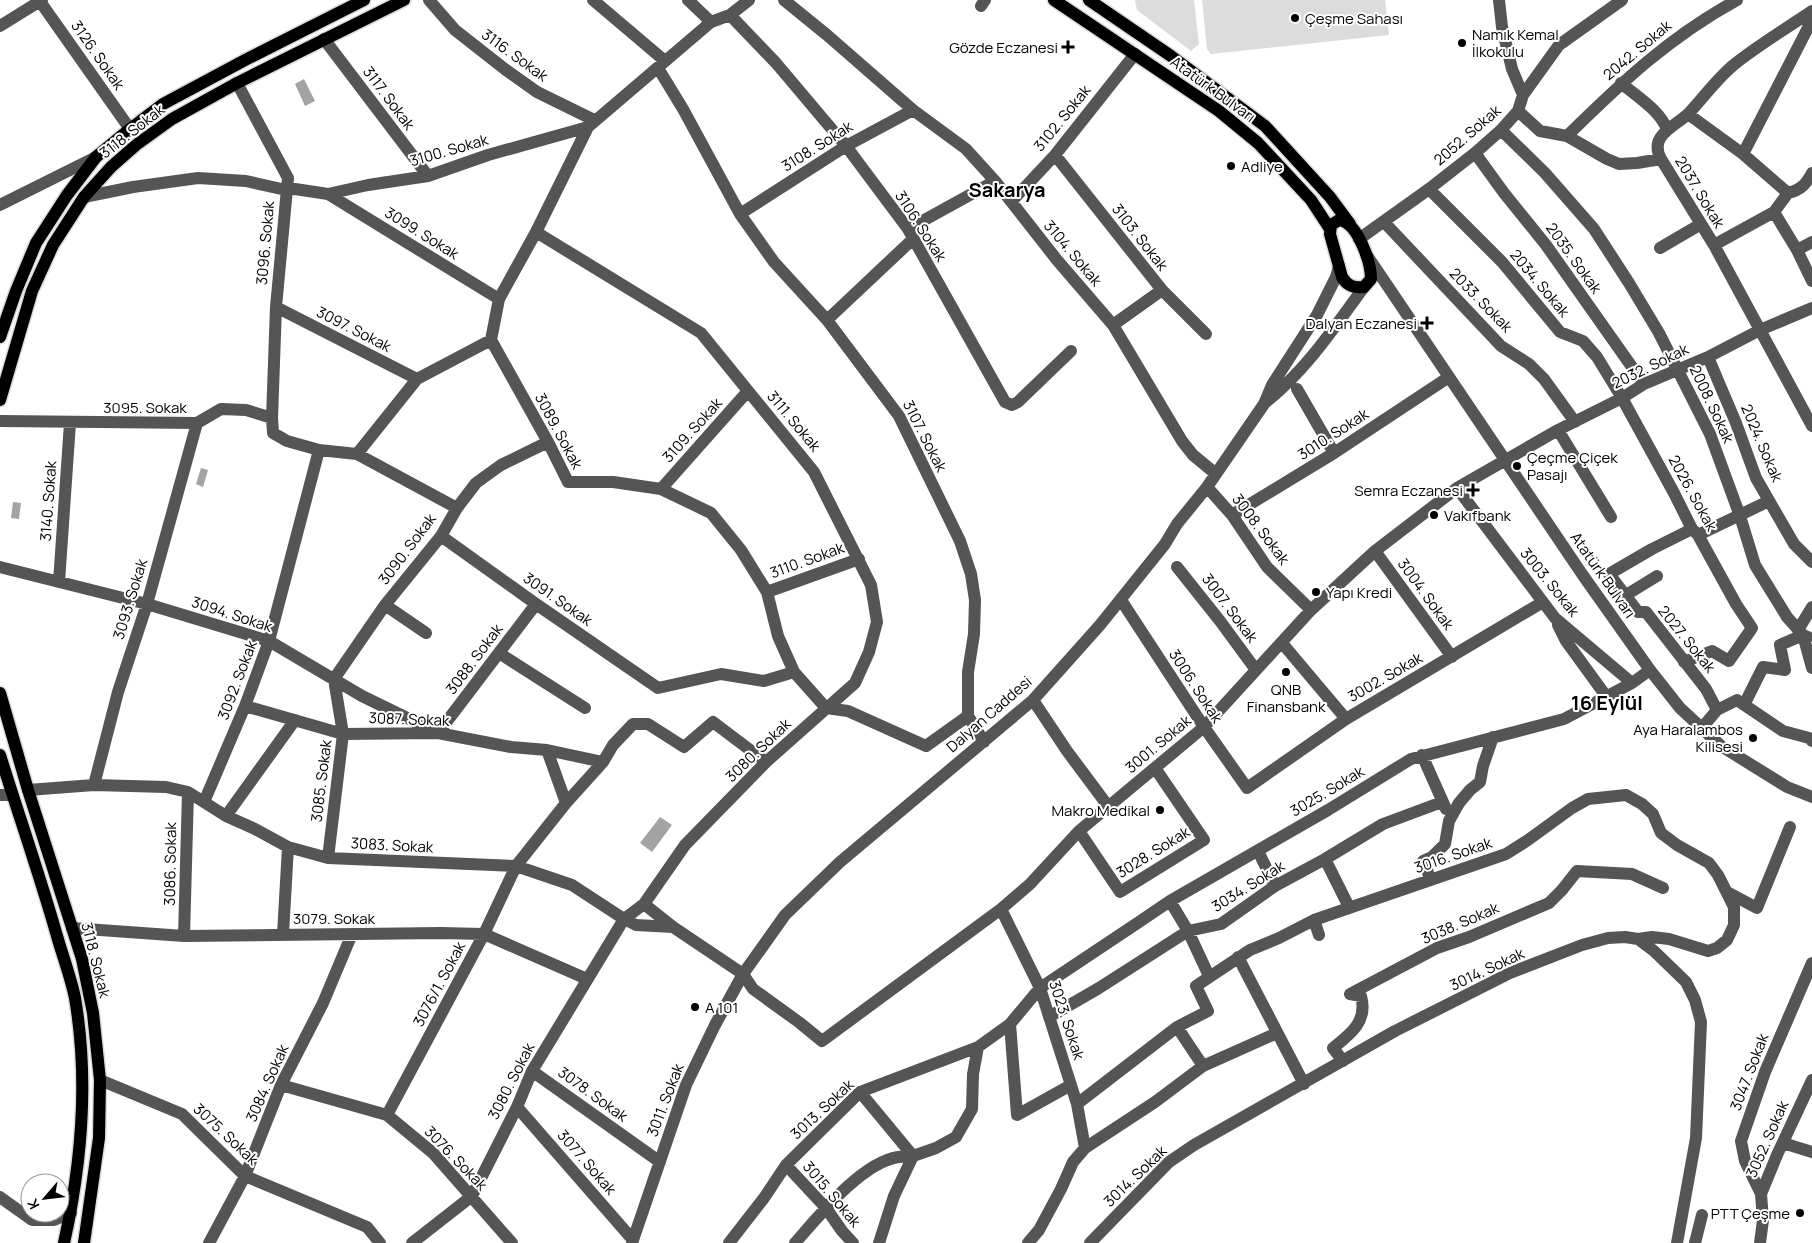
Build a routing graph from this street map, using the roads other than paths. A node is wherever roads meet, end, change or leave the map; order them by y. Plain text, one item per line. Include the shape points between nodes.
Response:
1 (40, 0) edge
2 (364, 0) edge
3 (404, 0) edge
4 (429, 0) edge
5 (593, 0) edge
6 (688, 0) edge
7 (749, 0) edge
8 (784, 0) edge
9 (1054, 0) edge
10 (1499, 0) edge
11 (1622, 0) edge
12 (1737, 0) edge
13 (1093, 1) edge
14 (1812, 11) edge
15 (730, 15) junction
16 (1812, 20) edge
17 (711, 22) junction
18 (0, 26) edge
19 (324, 39) junction
20 (1136, 54) junction
21 (662, 65) junction
22 (237, 83) junction
23 (1621, 83) junction
24 (1523, 95) junction
25 (913, 110) junction
26 (1518, 111) junction
27 (1688, 114) junction
28 (591, 124) junction
29 (130, 129) junction
30 (1501, 130) junction
31 (1667, 130) junction
32 (1567, 136) junction
33 (846, 146) junction
34 (1475, 153) junction
35 (1054, 154) junction
36 (1743, 154) junction
37 (96, 157) junction
38 (1661, 159) junction
39 (1812, 173) edge
40 (428, 176) junction
41 (996, 181) junction
42 (1429, 189) junction
43 (286, 190) junction
44 (1788, 193) junction
45 (328, 194) junction
46 (84, 198) junction
47 (1012, 201) junction
48 (0, 205) edge
49 (1774, 212) junction
50 (740, 214) junction
51 (1384, 222) junction
52 (1350, 224) junction
53 (1701, 224) junction
54 (1330, 229) junction
55 (536, 232) junction
56 (910, 234) junction
57 (1812, 242) edge
58 (1362, 245) junction
59 (1714, 245) junction
60 (1660, 248) dead end
61 (1797, 250) junction
62 (1339, 266) junction
63 (1812, 281) edge
64 (1364, 286) junction
65 (1162, 290) junction
66 (499, 300) junction
67 (276, 307) junction
68 (1812, 308) edge
69 (827, 320) junction
70 (1113, 325) junction
71 (1760, 330) junction
72 (1206, 334) dead end
73 (0, 337) edge
74 (490, 340) junction
75 (1071, 351) dead end
76 (1708, 357) junction
77 (1678, 369) junction
78 (1449, 377) junction
79 (417, 379) junction
80 (1644, 384) junction
81 (1297, 388) dead end
82 (748, 391) junction
83 (1622, 398) junction
84 (0, 400) edge
85 (1264, 404) junction
86 (272, 418) junction
87 (0, 421) edge
88 (70, 422) junction
89 (1575, 422) junction
90 (197, 423) junction
91 (1812, 426) edge
92 (1558, 430) junction
93 (548, 442) junction
94 (320, 450) junction
95 (1334, 453) junction
96 (356, 454) junction
97 (1505, 461) junction
98 (1216, 474) junction
99 (1207, 487) junction
100 (1457, 488) junction
101 (661, 489) junction
102 (1769, 501) junction
103 (457, 508) junction
104 (1232, 515) junction
105 (1740, 516) junction
106 (1611, 518) dead end
107 (1695, 532) junction
108 (441, 536) junction
109 (1375, 551) junction
110 (859, 559) junction
111 (1812, 562) edge
112 (0, 567) edge
113 (1177, 567) dead end
114 (1657, 576) dead end
115 (59, 582) junction
116 (767, 592) junction
117 (1626, 595) junction
118 (1120, 600) junction
119 (1543, 602) junction
120 (147, 604) junction
121 (536, 604) junction
122 (386, 605) junction
123 (1812, 607) edge
124 (1311, 610) junction
125 (1555, 618) junction
126 (426, 633) dead end
127 (1804, 634) edge
128 (269, 641) junction
129 (1282, 643) junction
130 (499, 653) junction
131 (1452, 657) junction
132 (1684, 662) junction
133 (1812, 668) edge
134 (1256, 670) junction
135 (1650, 670) junction
136 (794, 672) junction
137 (334, 679) junction
138 (1632, 684) junction
139 (0, 693) edge
140 (1606, 696) junction
141 (1033, 700) junction
142 (1744, 705) junction
143 (245, 706) junction
144 (585, 708) dead end
145 (826, 708) junction
146 (1716, 710) junction
147 (968, 716) junction
148 (1346, 719) junction
149 (295, 720) junction
150 (1204, 727) junction
151 (1701, 729) junction
152 (438, 733) junction
153 (343, 734) junction
154 (1493, 736) junction
155 (1812, 741) edge
156 (984, 742) junction
157 (547, 750) junction
158 (0, 755) edge
159 (1422, 755) junction
160 (603, 762) junction
161 (766, 762) junction
162 (1155, 768) junction
163 (94, 785) junction
164 (1247, 788) joint
165 (28, 790) junction
166 (188, 792) junction
167 (6, 795) edge
168 (1812, 797) edge
169 (204, 802) junction
170 (1442, 802) junction
171 (566, 803) junction
172 (1108, 806) junction
173 (226, 816) junction
174 (1452, 817) junction
175 (1790, 827) dead end
176 (1079, 831) junction
177 (288, 847) junction
178 (1258, 851) junction
179 (328, 858) junction
180 (1325, 859) junction
181 (516, 866) junction
182 (1430, 880) junction
183 (1275, 886) junction
184 (1663, 888) dead end
185 (1727, 892) junction
186 (1170, 901) junction
187 (644, 904) junction
188 (1349, 907) junction
189 (1001, 909) junction
190 (624, 919) junction
191 (1314, 920) junction
192 (673, 927) junction
193 (72, 928) junction
194 (1188, 931) junction
195 (283, 934) junction
196 (352, 934) junction
197 (484, 934) junction
198 (1319, 935) dead end
199 (184, 936) junction
200 (1638, 939) junction
201 (1238, 957) junction
202 (1812, 963) edge
203 (743, 974) junction
204 (1209, 976) junction
205 (587, 979) junction
206 (1040, 988) junction
207 (1049, 1017) junction
208 (1010, 1024) junction
209 (1177, 1027) junction
210 (1277, 1033) junction
211 (822, 1041) joint
212 (978, 1046) junction
213 (1343, 1061) junction
214 (1203, 1066) junction
215 (532, 1071) junction
216 (100, 1080) junction
217 (1812, 1080) edge
218 (1304, 1084) junction
219 (1071, 1085) junction
220 (281, 1086) junction
221 (860, 1092) junction
222 (1077, 1104) junction
223 (517, 1107) junction
224 (387, 1115) junction
225 (1783, 1143) junction
226 (1085, 1148) junction
227 (1812, 1152) edge
228 (913, 1156) junction
229 (660, 1162) junction
230 (786, 1165) junction
231 (245, 1176) junction
232 (1761, 1194) junction
233 (472, 1196) junction
234 (0, 1198) edge
235 (826, 1208) junction
236 (71, 1213) junction
237 (1702, 1215) dead end
238 (632, 1241) edge
239 (64, 1243) edge
240 (84, 1243) edge
241 (209, 1243) edge
242 (380, 1243) edge
243 (412, 1243) edge
244 (512, 1243) edge
245 (729, 1243) edge
246 (795, 1243) edge
247 (853, 1243) edge
248 (878, 1243) edge
249 (1028, 1243) edge
250 (1090, 1243) edge
251 (1677, 1243) edge
252 (1695, 1243) edge
253 (1760, 1243) edge

1 - 18 street
1 - 29 street, 3126. Sokak
2 - 29 main road, 3118. Sokak via 163,104
3 - 19 main road, 3118. Sokak
4 - 28 street, 3116. Sokak via 455,30 506,70
5 - 21 street, 3107. Sokak
6 - 17 street
7 - 15 street, 3100. Sokak
8 - 25 street, 3104. Sokak
9 - 20 main road, Atatürk Bulvarı
10 - 24 street via 1512,69
11 - 24 street, 2052. Sokak via 1558,45
12 - 23 street, 2042. Sokak via 1689,28
13 - 52 main road, Atatürk Bulvarı via 1265,126 1330,197
14 - 27 street via 1736,62
15 - 17 street, 3100. Sokak
15 - 33 street, 3106. Sokak via 776,63
16 - 36 street
17 - 21 street, 3100. Sokak
19 - 22 main road, 3118. Sokak
19 - 40 street, 3117. Sokak
20 - 35 street, 3102. Sokak
20 - 54 main road, Atatürk Bulvarı via 1219,111 1258,143 1311,200
21 - 28 street, 3100. Sokak
21 - 50 street, 3107. Sokak
22 - 43 street, 3096. Sokak via 288,178
22 - 46 main road, 3118. Sokak via 172,119 136,145
23 - 31 street via 1659,115
23 - 32 street, 2042. Sokak
24 - 26 street, 2052. Sokak
25 - 33 street, 3108. Sokak
25 - 41 street, 3104. Sokak via 966,149
26 - 30 street, 2052. Sokak
26 - 32 street, 2037. Sokak via 1540,130
27 - 31 street
27 - 36 street
28 - 40 street, 3100. Sokak
28 - 55 street
29 - 37 main road, 3118. Sokak
30 - 34 street, 2052. Sokak
30 - 77 street, 2008. Sokak via 1545,173 1594,229 1630,283
31 - 38 street via 1657,143
32 - 38 street, 2037. Sokak via 1619,164
33 - 50 street, 3108. Sokak
33 - 56 street, 3106. Sokak
34 - 42 street, 2052. Sokak
34 - 80 street, 2035. Sokak via 1552,253
35 - 47 street, 3102. Sokak
35 - 65 street, 3103. Sokak
36 - 44 street
37 - 48 street
37 - 73 main road, 3118. Sokak via 36,243
38 - 53 street, 2037. Sokak
39 - 44 street via 1806,185
40 - 45 street, 3100. Sokak
41 - 47 street, 3104. Sokak
41 - 56 street
42 - 51 street, 2052. Sokak
42 - 83 street, 2034. Sokak via 1502,262 1560,332 1583,341 1597,357
43 - 45 street, 3100. Sokak
43 - 46 street, 3100. Sokak via 246,181 198,178
43 - 67 street, 3096. Sokak
44 - 49 street
45 - 66 street, 3099. Sokak
46 - 84 main road, 3118. Sokak via 53,245 32,291
47 - 70 street, 3104. Sokak
49 - 59 street
49 - 61 street
50 - 69 street, 3107. Sokak via 774,262
51 - 58 street, 2052. Sokak
51 - 89 street, 2033. Sokak via 1501,346 1529,364 1544,379
52 - 54 main road via 1339,220
52 - 58 main road, Atatürk Bulvarı
53 - 59 street, 2037. Sokak
53 - 60 street
54 - 62 main road, Atatürk Bulvarı
55 - 66 street
55 - 82 street, 3111. Sokak via 701,333
56 - 69 street
56 - 75 street, 3106. Sokak via 1005,402 1012,405 1018,402
57 - 61 street
58 - 64 main road, Atatürk Bulvarı via 1371,273 1371,279
58 - 78 street, Atatürk Bulvarı
59 - 71 street, 2037. Sokak
61 - 63 street
62 - 64 main road, Atatürk Bulvarı via 1345,282 1352,287
62 - 85 street via 1317,315 1272,385
64 - 85 street via 1300,372
65 - 70 street
65 - 72 street, 3103. Sokak
66 - 74 street
67 - 79 street, 3097. Sokak
67 - 86 street, 3096. Sokak
68 - 71 street, 2032. Sokak
69 - 147 street, 3107. Sokak via 899,416 960,541 971,574 975,600 968,672
70 - 98 street, 3104. Sokak via 1182,441
71 - 76 street, 2032. Sokak
71 - 91 street, 2037. Sokak
74 - 79 street
74 - 93 street, 3089. Sokak
76 - 77 street, 2032. Sokak
76 - 102 street, 2024. Sokak via 1756,478
77 - 80 street, 2032. Sokak
77 - 105 street, 2008. Sokak via 1710,434
78 - 95 street, 3010. Sokak
78 - 97 street, Atatürk Bulvarı
79 - 96 street
80 - 83 street, 2032. Sokak
81 - 95 street
82 - 101 street, 3109. Sokak
82 - 110 street, 3111. Sokak via 814,472
83 - 89 street, 2032. Sokak
83 - 107 street, 2026. Sokak
85 - 98 street, Dalyan Caddesi
86 - 90 street, 3095. Sokak via 246,410 221,409
86 - 94 street via 273,433 287,441
87 - 88 street, 3095. Sokak
88 - 90 street, 3095. Sokak
88 - 115 street, 3140. Sokak
89 - 92 street, 2032. Sokak
90 - 120 street, 3093. Sokak
92 - 97 street, 2032. Sokak
92 - 106 street
93 - 101 street, 3089. Sokak via 568,482 613,482
93 - 103 street, 3090. Sokak via 501,465 476,483
94 - 96 street
94 - 128 street, 3092. Sokak
95 - 104 street, 3010. Sokak
96 - 103 street
97 - 100 street, 3001. Sokak
97 - 135 street, Atatürk Bulvarı
98 - 99 street, Dalyan Caddesi
99 - 104 street, 3008. Sokak
99 - 118 street, Dalyan Caddesi
100 - 109 street, 3001. Sokak
100 - 119 street, 3003. Sokak
101 - 116 street, 3089. Sokak via 711,513 741,550
102 - 105 street
102 - 111 street, 2024. Sokak via 1794,544
103 - 108 street, 3090. Sokak
104 - 124 street, 3008. Sokak via 1267,567
105 - 107 street
105 - 127 street, 2008. Sokak via 1755,565 1787,617
107 - 117 street, 2027. Sokak via 1652,549 1609,574
107 - 132 street, 2026. Sokak via 1752,628 1729,661 1712,651
108 - 121 street, 3091. Sokak
108 - 122 street, 3090. Sokak
109 - 124 street, 3001. Sokak
109 - 131 street, 3004. Sokak
110 - 116 street, 3110. Sokak
110 - 145 street, 3111. Sokak via 871,585 877,622 856,682
112 - 115 street, 3094. Sokak
113 - 134 street, 3007. Sokak
114 - 117 street
115 - 120 street, 3094. Sokak
116 - 136 street, 3089. Sokak via 778,636
117 - 132 street, 2027. Sokak via 1638,612 1646,612
118 - 141 street, Dalyan Caddesi
118 - 150 street, 3006. Sokak
119 - 125 street, 3003. Sokak
119 - 131 street, 3002. Sokak
120 - 128 street, 3094. Sokak
120 - 163 street, 3093. Sokak via 118,692
121 - 130 street, 3088. Sokak
121 - 136 street, 3091. Sokak via 658,688 721,674 764,681
122 - 126 street
122 - 137 street, 3090. Sokak
123 - 127 street
124 - 129 street, 3001. Sokak
125 - 138 street, 3003. Sokak
125 - 140 street via 1566,641
127 - 133 street, 2008. Sokak
127 - 142 street via 1780,645 1785,670 1762,667
128 - 137 street, 3094. Sokak
128 - 143 street, 3092. Sokak
129 - 134 street, 3001. Sokak
129 - 148 street
130 - 144 street
130 - 152 street, 3088. Sokak
131 - 148 street, 3002. Sokak
132 - 146 street, 2027. Sokak via 1706,689
134 - 150 street, 3001. Sokak
135 - 138 street, 3025. Sokak
135 - 151 street, Atatürk Bulvarı
136 - 145 street, 3089. Sokak
137 - 152 street, 3094. Sokak
137 - 153 street, 3085. Sokak
138 - 140 street, 3025. Sokak
139 - 165 main road, 3118. Sokak
140 - 154 street, 3025. Sokak via 1564,719
141 - 156 street, Dalyan Caddesi
141 - 172 street
142 - 146 street via 1737,700
142 - 155 street via 1783,731
143 - 149 street, 3087. Sokak
143 - 169 street, 3092. Sokak
145 - 147 street via 848,712 926,746
145 - 161 street, 3080. Sokak
146 - 151 street
147 - 156 street
148 - 164 street, 3002. Sokak
149 - 153 street, 3087. Sokak
149 - 173 street
150 - 162 street, 3001. Sokak
150 - 164 street, 3006. Sokak
151 - 168 street, Atatürk Bulvarı via 1763,773
152 - 153 street, 3087. Sokak
152 - 157 street, 3087. Sokak
153 - 179 street, 3085. Sokak
154 - 159 street, 3025. Sokak
154 - 174 street via 1480,782 1459,803
156 - 203 street, Dalyan Caddesi via 833,869 784,915
157 - 160 street, 3087. Sokak
157 - 171 street
158 - 167 main road, 3118. Sokak
159 - 170 street
159 - 178 street, 3025. Sokak
160 - 161 street, 3076/1. Sokak via 613,745 633,724 648,724 684,747 713,722
160 - 171 street, 3076/1. Sokak
161 - 187 street, 3080. Sokak via 684,844
162 - 172 street, 3001. Sokak
162 - 176 street, 3028. Sokak via 1204,840 1120,892
163 - 165 street, 3083. Sokak
163 - 166 street, 3083. Sokak via 166,787
165 - 193 main road, 3118. Sokak
166 - 169 street, 3083. Sokak
166 - 199 street, 3086. Sokak
167 - 236 main road, 3118. Sokak via 43,887 75,997 83,1078 82,1140
169 - 173 street, 3083. Sokak
170 - 174 street
170 - 180 street, 3034. Sokak via 1383,824
171 - 181 street, 3076/1. Sokak
172 - 176 street, 3001. Sokak
173 - 177 street, 3083. Sokak
174 - 182 street via 1445,844 1423,861
175 - 185 street via 1757,908
176 - 189 street, 3001. Sokak via 1030,884
177 - 179 street, 3083. Sokak
177 - 195 street
178 - 183 street
178 - 186 street, 3025. Sokak
179 - 181 street, 3083. Sokak
180 - 183 street, 3034. Sokak
180 - 188 street
181 - 190 street, 3083. Sokak via 572,885
181 - 197 street, 3076/1. Sokak
182 - 185 street, 3016. Sokak via 1506,854 1588,799 1626,795 1653,814 1661,833 1709,863
182 - 188 street, 3016. Sokak
183 - 194 street, 3034. Sokak via 1221,924
184 - 213 street, 3038. Sokak via 1632,874 1577,871 1548,903 1438,948 1350,994 1361,996 1364,1004 1357,1027 1333,1048
185 - 200 street, 3016. Sokak via 1734,907 1734,925 1727,940 1717,948 1708,951 1669,939
186 - 194 street
186 - 206 street, 3025. Sokak
187 - 190 street, 3080. Sokak
187 - 192 street
188 - 191 street, 3016. Sokak
189 - 206 street, 3023. Sokak
189 - 211 street, 3001. Sokak
190 - 192 street, 3083. Sokak via 636,924
190 - 205 street, 3080. Sokak
191 - 198 street
191 - 201 street, 3016. Sokak
192 - 203 street, 3083. Sokak
193 - 199 street, 3079. Sokak
193 - 216 main road, 3118. Sokak via 93,1013
194 - 204 street
194 - 207 street, 3034. Sokak
195 - 196 street, 3079. Sokak
195 - 199 street, 3079. Sokak
196 - 197 street, 3079. Sokak
196 - 220 street, 3084. Sokak
197 - 205 street, 3079. Sokak
197 - 224 street, 3076/1. Sokak
200 - 213 street, 3014. Sokak via 1608,938 1510,973
200 - 251 street via 1686,982 1701,1022 1696,1138
201 - 204 street, 3016. Sokak
201 - 210 street
202 - 232 street, 3047. Sokak via 1765,1072 1741,1141 1745,1161
203 - 211 street, 3083. Sokak via 753,989
203 - 229 street, 3011. Sokak via 686,1085
204 - 209 street, 3016. Sokak via 1196,986 1208,1011
205 - 215 street, 3080. Sokak
206 - 207 street, 3023. Sokak
206 - 208 street, 3013. Sokak
207 - 219 street, 3023. Sokak
208 - 212 street, 3013. Sokak
208 - 219 street via 1018,1115
209 - 214 street
209 - 222 street, 3016. Sokak
210 - 214 street
210 - 218 street
212 - 221 street, 3013. Sokak
212 - 228 street via 972,1109 956,1137
213 - 218 street, 3014. Sokak
214 - 226 street via 1156,1102
215 - 223 street, 3080. Sokak
215 - 229 street, 3078. Sokak
216 - 231 street, 3075. Sokak via 182,1114
216 - 240 main road, 3118. Sokak via 99,1138
217 - 225 street, 3052. Sokak
218 - 250 street, 3014. Sokak via 1169,1162
219 - 222 street, 3023. Sokak
220 - 224 street, 3076. Sokak
220 - 231 street, 3084. Sokak
221 - 228 street
221 - 230 street, 3013. Sokak
222 - 226 street, 3023. Sokak
223 - 233 street, 3080. Sokak
223 - 238 street, 3077. Sokak
224 - 233 street, 3076. Sokak via 433,1153
225 - 227 street
225 - 232 street, 3052. Sokak
226 - 249 street via 1073,1162 1062,1189
228 - 235 street via 897,1157 873,1168
228 - 248 street via 894,1196
229 - 238 street, 3011. Sokak
230 - 235 street, 3015. Sokak
230 - 245 street, 3013. Sokak
231 - 241 street, 3084. Sokak
231 - 242 street, 3075. Sokak via 367,1227
232 - 253 street, 3052. Sokak via 1764,1220
233 - 243 street, 3080. Sokak
233 - 244 street, 3076. Sokak
234 - 236 street via 32,1220 54,1220
235 - 246 street
235 - 247 street, 3015. Sokak
236 - 239 main road, 3118. Sokak
237 - 252 street

